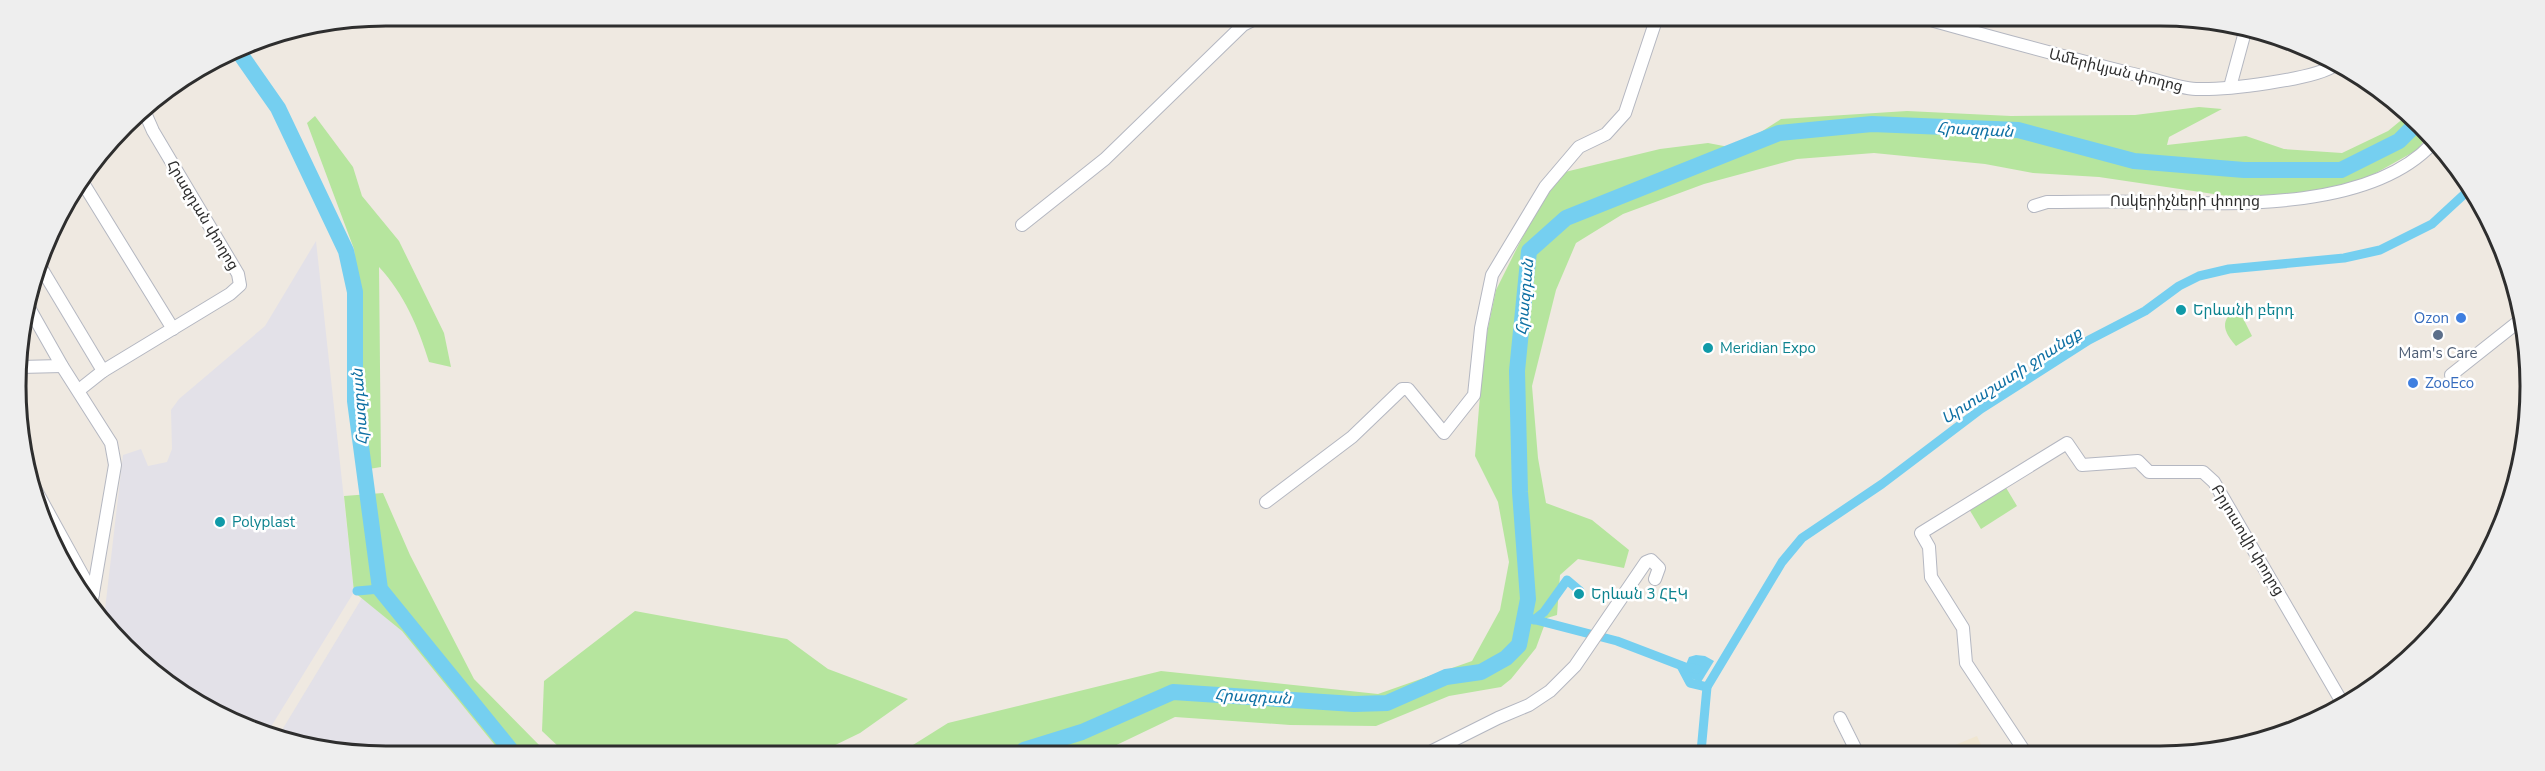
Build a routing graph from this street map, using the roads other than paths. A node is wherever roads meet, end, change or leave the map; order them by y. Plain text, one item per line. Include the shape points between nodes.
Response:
1 (1242, 26) edge
2 (1654, 26) edge
3 (1952, 26) edge
4 (2244, 36) edge
5 (2329, 68) edge
6 (2230, 87) junction
7 (147, 116) edge
8 (2429, 147) edge
9 (85, 186) edge
10 (2034, 206) dead end
11 (1022, 225) dead end
12 (44, 273) edge
13 (32, 314) edge
14 (2514, 325) edge
15 (173, 329) junction
16 (62, 366) junction
17 (26, 367) edge
18 (103, 371) junction
19 (2451, 375) dead end
20 (79, 390) junction
21 (1266, 502) dead end
22 (1654, 579) dead end
23 (91, 593) edge
24 (2339, 697) edge
25 (1840, 718) dead end
26 (1442, 746) edge
27 (1854, 746) edge
28 (2020, 746) edge

1 - 11 street via 1105,159
2 - 21 street via 1625,113 1606,134 1579,147 1545,187 1492,275 1481,328 1474,395 1444,433 1408,389 1402,389 1352,437
3 - 6 street, Ամերիկյան փողոց via 2194,89
4 - 6 street
5 - 6 street, Ամերիկյան փողոց
7 - 15 street, Հրազդան փողոց via 240,279 235,291
8 - 10 street, Ոսկերիչների փողոց via 2382,179 2332,193 2253,203 2048,202
9 - 15 street
12 - 18 street
13 - 16 street
14 - 19 street
15 - 18 street
16 - 17 street
16 - 20 street
18 - 20 street
20 - 23 street via 115,454
22 - 26 street via 1659,568 1651,560 1575,666 1550,691
24 - 28 street, Բրյուսովի փողոց via 2214,482 2203,472 2149,472 2138,461 2082,465 2067,443 1921,533 1929,547 1930,578 1963,628 1966,663
25 - 27 street

